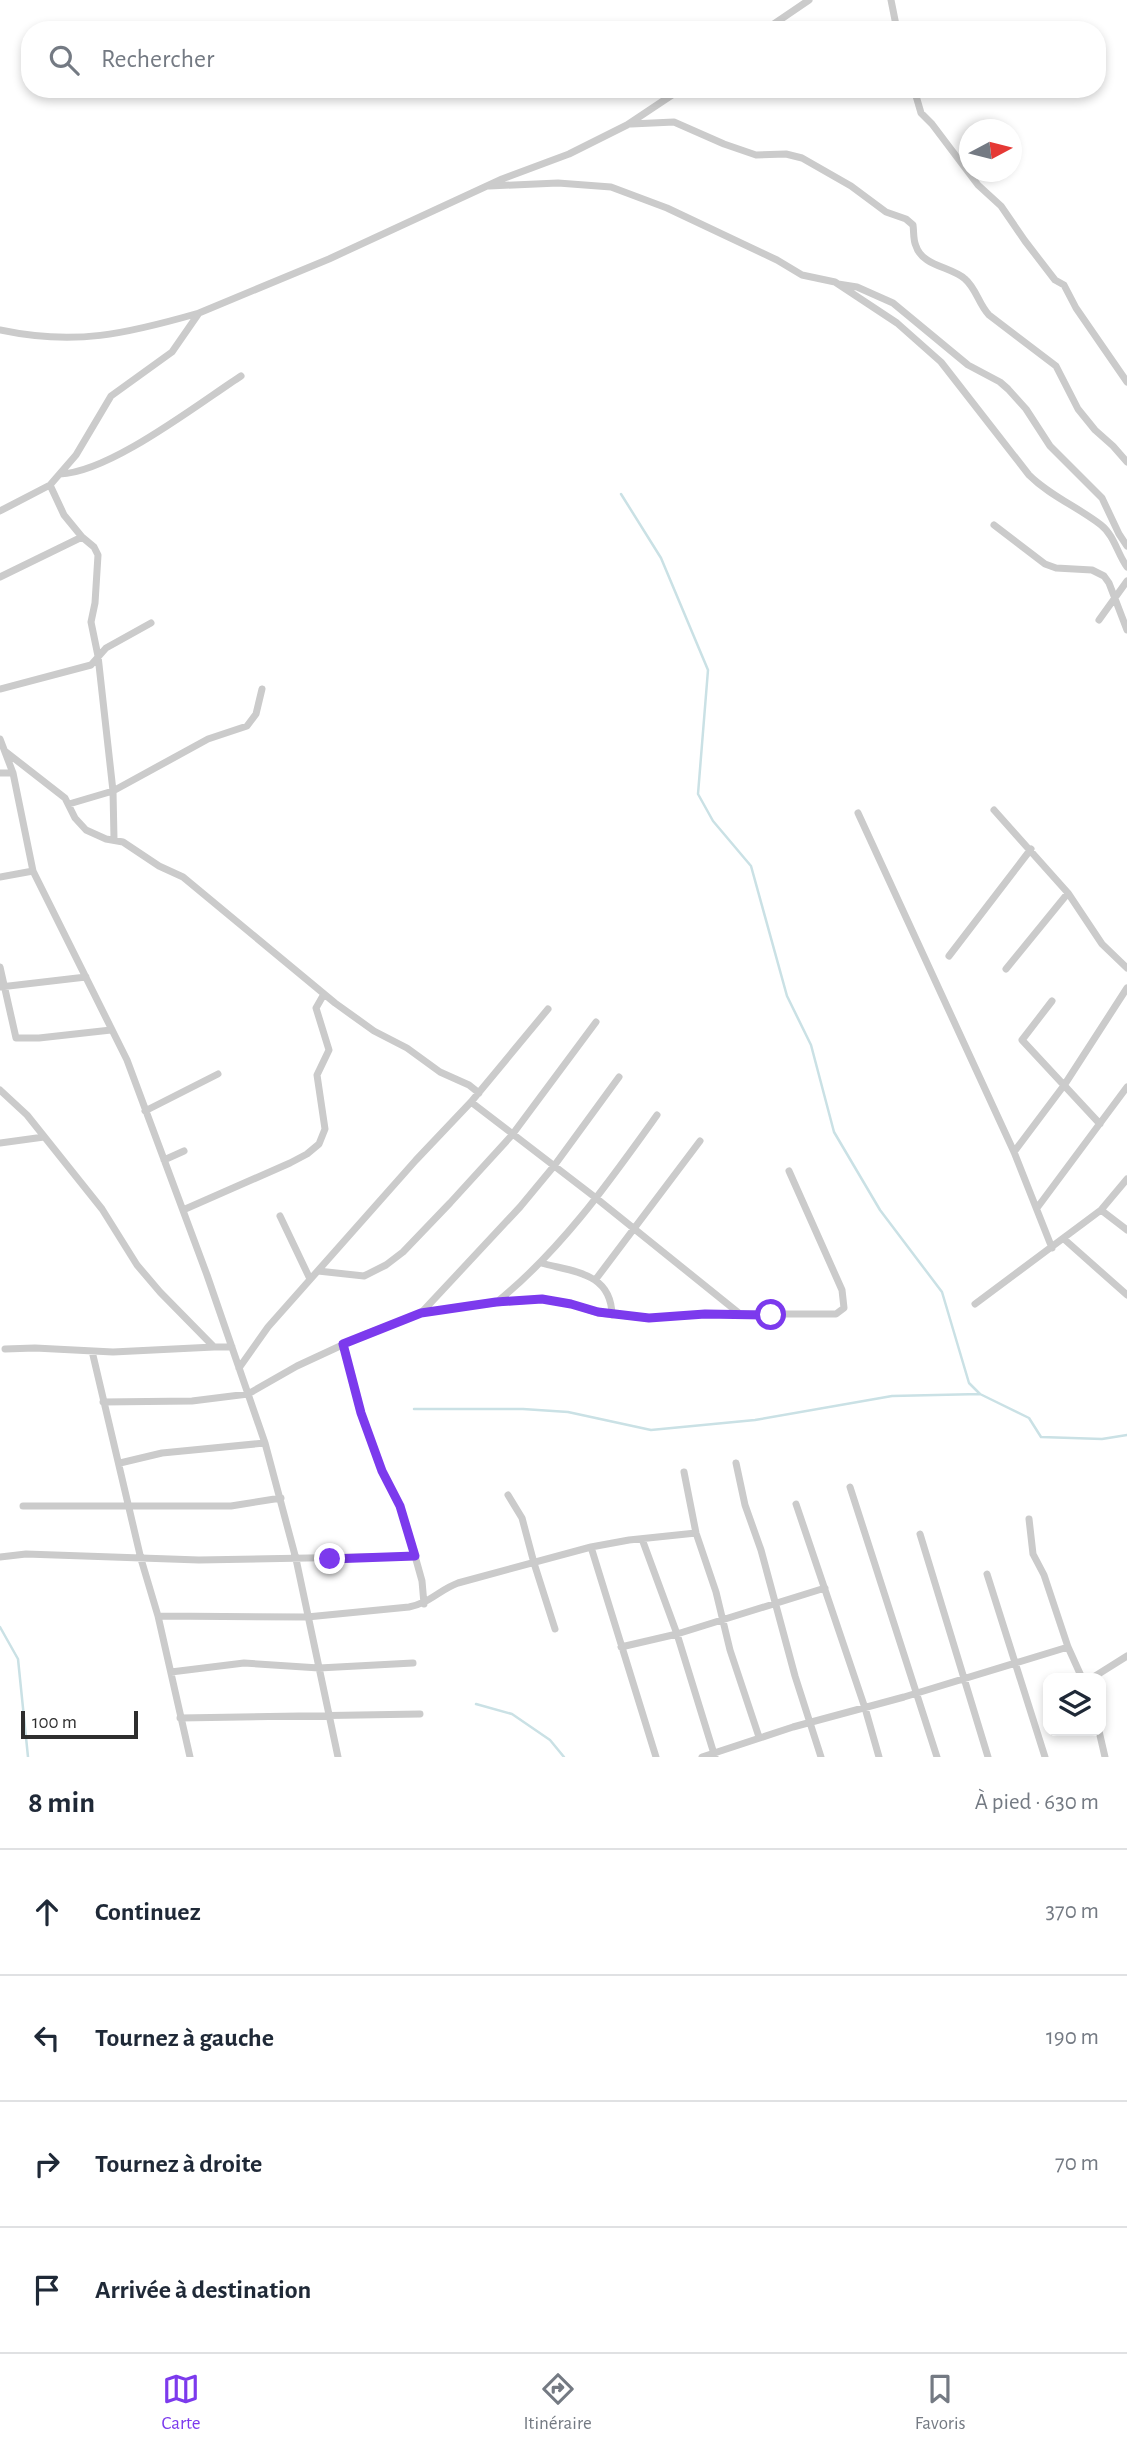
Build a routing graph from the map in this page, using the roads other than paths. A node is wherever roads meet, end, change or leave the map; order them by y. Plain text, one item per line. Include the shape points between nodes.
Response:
1 (809, 0) edge
2 (891, 0) edge
3 (778, 21) edge
4 (895, 21) edge
5 (668, 98) edge
6 (917, 98) edge
7 (627, 125) junction
8 (485, 186) junction
9 (837, 284) junction
10 (199, 313) junction
11 (0, 330) edge
12 (242, 376) dead end
13 (1127, 382) edge
14 (1127, 462) edge
15 (60, 474) junction
16 (50, 485) junction
17 (0, 510) edge
18 (994, 525) dead end
19 (82, 537) junction
20 (1127, 545) edge
21 (1127, 567) edge
22 (0, 577) edge
23 (1127, 581) edge
24 (1114, 599) junction
25 (1099, 620) dead end
26 (151, 623) dead end
27 (1127, 630) edge
28 (99, 656) junction
29 (0, 689) edge
30 (262, 689) dead end
31 (0, 740) edge
32 (3, 749) edge
33 (13, 773) junction
34 (0, 774) edge
35 (113, 791) junction
36 (69, 804) junction
37 (993, 810) dead end
38 (858, 813) dead end
39 (114, 839) junction
40 (1031, 849) junction
41 (33, 870) junction
42 (0, 877) edge
43 (1068, 893) junction
44 (948, 956) dead end
45 (0, 967) edge
46 (1127, 968) edge
47 (1006, 969) dead end
48 (86, 977) junction
49 (3, 987) edge
50 (1127, 988) edge
51 (324, 994) junction
52 (1052, 1001) dead end
53 (548, 1009) dead end
54 (596, 1022) dead end
55 (111, 1030) junction
56 (218, 1074) dead end
57 (619, 1077) dead end
58 (1065, 1084) junction
59 (1127, 1087) edge
60 (0, 1090) edge
61 (479, 1093) junction
62 (471, 1102) junction
63 (145, 1111) junction
64 (657, 1115) dead end
65 (1100, 1124) junction
66 (512, 1135) junction
67 (44, 1137) junction
68 (700, 1141) dead end
69 (0, 1143) edge
70 (184, 1151) dead end
71 (1014, 1152) junction
72 (164, 1160) junction
73 (554, 1166) junction
74 (789, 1171) dead end
75 (1127, 1179) edge
76 (596, 1198) junction
77 (1037, 1208) junction
78 (183, 1210) junction
79 (1101, 1210) junction
80 (280, 1216) dead end
81 (634, 1228) junction
82 (1127, 1230) edge
83 (1064, 1239) junction
84 (1052, 1248) junction
85 (541, 1264) junction
86 (318, 1271) junction
87 (310, 1279) junction
88 (596, 1279) junction
89 (1127, 1295) edge
90 (496, 1302) junction
91 (975, 1304) dead end
92 (421, 1313) junction
93 (741, 1314) junction
94 (611, 1315) junction
95 (343, 1344) junction
96 (214, 1347) junction
97 (232, 1347) junction
98 (5, 1349) dead end
99 (92, 1351) junction
100 (239, 1368) junction
101 (248, 1394) junction
102 (103, 1402) junction
103 (265, 1443) junction
104 (120, 1463) junction
105 (736, 1463) dead end
106 (684, 1472) dead end
107 (850, 1487) dead end
108 (508, 1494) dead end
109 (281, 1498) junction
110 (796, 1504) dead end
111 (23, 1506) dead end
112 (129, 1506) junction
113 (1030, 1519) dead end
114 (696, 1534) junction
115 (920, 1534) dead end
116 (642, 1539) junction
117 (592, 1547) junction
118 (415, 1556) junction
119 (0, 1557) edge
120 (141, 1559) junction
121 (296, 1559) junction
122 (534, 1563) junction
123 (987, 1574) dead end
124 (825, 1588) junction
125 (776, 1602) junction
126 (424, 1604) junction
127 (158, 1616) junction
128 (307, 1617) junction
129 (723, 1620) junction
130 (555, 1629) dead end
131 (677, 1634) junction
132 (621, 1647) junction
133 (1068, 1647) junction
134 (1127, 1657) edge
135 (413, 1663) dead end
136 (1015, 1663) junction
137 (319, 1668) junction
138 (170, 1672) junction
139 (1080, 1673) edge
140 (1100, 1673) edge
141 (964, 1679) junction
142 (915, 1693) junction
143 (865, 1707) junction
144 (420, 1714) dead end
145 (329, 1717) junction
146 (180, 1718) junction
147 (810, 1722) junction
148 (1100, 1736) edge
149 (759, 1737) junction
150 (714, 1755) edge
151 (190, 1757) edge
152 (338, 1757) edge
153 (656, 1757) edge
154 (702, 1757) edge
155 (821, 1757) edge
156 (878, 1757) edge
157 (937, 1757) edge
158 (988, 1757) edge
159 (1045, 1757) edge
160 (1105, 1757) edge

1 - 3 street
2 - 4 street
5 - 7 street
6 - 13 street via 924,117 1064,285
7 - 8 street via 569,154
7 - 14 street via 674,122 756,155 795,155 840,179 886,212 909,221 919,252 963,277 989,315 1056,366 1078,409
8 - 9 street via 558,183 611,187 667,208 802,275
8 - 10 street
9 - 20 street via 858,287 893,303 968,365 1008,389 1050,446 1102,498
9 - 21 street via 897,323 946,367 1029,475 1045,491 1104,527
10 - 11 street via 99,337
10 - 15 street via 172,352 111,396 88,438
12 - 15 street via 123,453 78,473
15 - 16 street
16 - 17 street
16 - 19 street via 64,515
18 - 24 street via 1045,564 1098,572 1107,579
19 - 22 street
19 - 28 street via 98,555 91,622
23 - 24 street
24 - 25 street
24 - 27 street
26 - 28 street
28 - 29 street via 86,667
28 - 35 street
30 - 35 street via 256,714 247,726 208,739
31 - 32 street
32 - 33 street
32 - 36 street
33 - 34 street
33 - 41 street
35 - 36 street
35 - 39 street
36 - 39 street via 86,830
37 - 40 street
38 - 71 street
39 - 51 street via 183,877
40 - 43 street
40 - 44 street
41 - 42 street
41 - 48 street
43 - 46 street via 1094,934
43 - 47 street
45 - 49 street
48 - 49 street
48 - 55 street
49 - 55 street via 16,1038
50 - 58 street
51 - 61 street via 374,1031
51 - 78 street via 316,1008 328,1050 317,1074 325,1129 319,1144 290,1163
52 - 58 street via 1022,1040
53 - 61 street
54 - 66 street
55 - 63 street
56 - 63 street
57 - 73 street
58 - 65 street
58 - 71 street
59 - 65 street
60 - 67 street
61 - 62 street
62 - 66 street
62 - 86 street
63 - 72 street
64 - 76 street
65 - 77 street
66 - 73 street
66 - 86 street via 386,1265 365,1276
67 - 69 street
67 - 96 street via 102,1209 137,1265
68 - 81 street
70 - 72 street
71 - 77 street
72 - 78 street
73 - 76 street
73 - 92 street
74 - 93 street via 842,1290 844,1308 836,1314 820,1315
75 - 79 street
76 - 81 street
76 - 85 street
77 - 84 street
78 - 97 street
79 - 82 street
79 - 83 street
80 - 87 street
81 - 88 street
81 - 93 street
83 - 84 street
83 - 89 street
84 - 91 street
85 - 88 street
85 - 90 street
86 - 87 street
87 - 100 street via 256,1341
88 - 94 street via 609,1298
90 - 92 street
90 - 94 street via 542,1299
92 - 95 street
93 - 94 street
95 - 101 street
95 - 118 street via 361,1413 400,1506
96 - 97 street
96 - 99 street
97 - 100 street
98 - 99 street
99 - 102 street
100 - 101 street
101 - 102 street via 192,1401
101 - 103 street
102 - 104 street
103 - 104 street via 163,1453
103 - 109 street
104 - 112 street
105 - 125 street via 744,1505
106 - 114 street
107 - 142 street
108 - 122 street via 522,1518
109 - 112 street via 231,1506
109 - 121 street
110 - 124 street
111 - 112 street
112 - 120 street
113 - 133 street via 1033,1554
114 - 116 street
114 - 129 street
115 - 141 street
116 - 117 street
116 - 131 street
117 - 122 street
117 - 132 street
118 - 121 street
118 - 126 street
119 - 120 street
120 - 121 street
120 - 127 street
121 - 128 street
122 - 126 street via 458,1583
122 - 130 street
123 - 136 street
124 - 125 street
124 - 143 street
125 - 129 street
125 - 147 street
126 - 128 street
127 - 128 street
127 - 138 street
128 - 137 street
129 - 131 street
129 - 149 street
131 - 132 street
131 - 150 street
132 - 153 street
133 - 136 street
133 - 139 street
134 - 140 street
135 - 137 street
136 - 141 street
136 - 159 street
137 - 138 street via 244,1663
137 - 145 street
138 - 146 street
141 - 142 street
141 - 158 street
142 - 143 street
142 - 157 street
143 - 147 street
143 - 156 street
144 - 145 street
145 - 146 street
145 - 152 street
146 - 151 street
147 - 149 street
147 - 155 street
148 - 160 street
149 - 150 street
150 - 154 street

